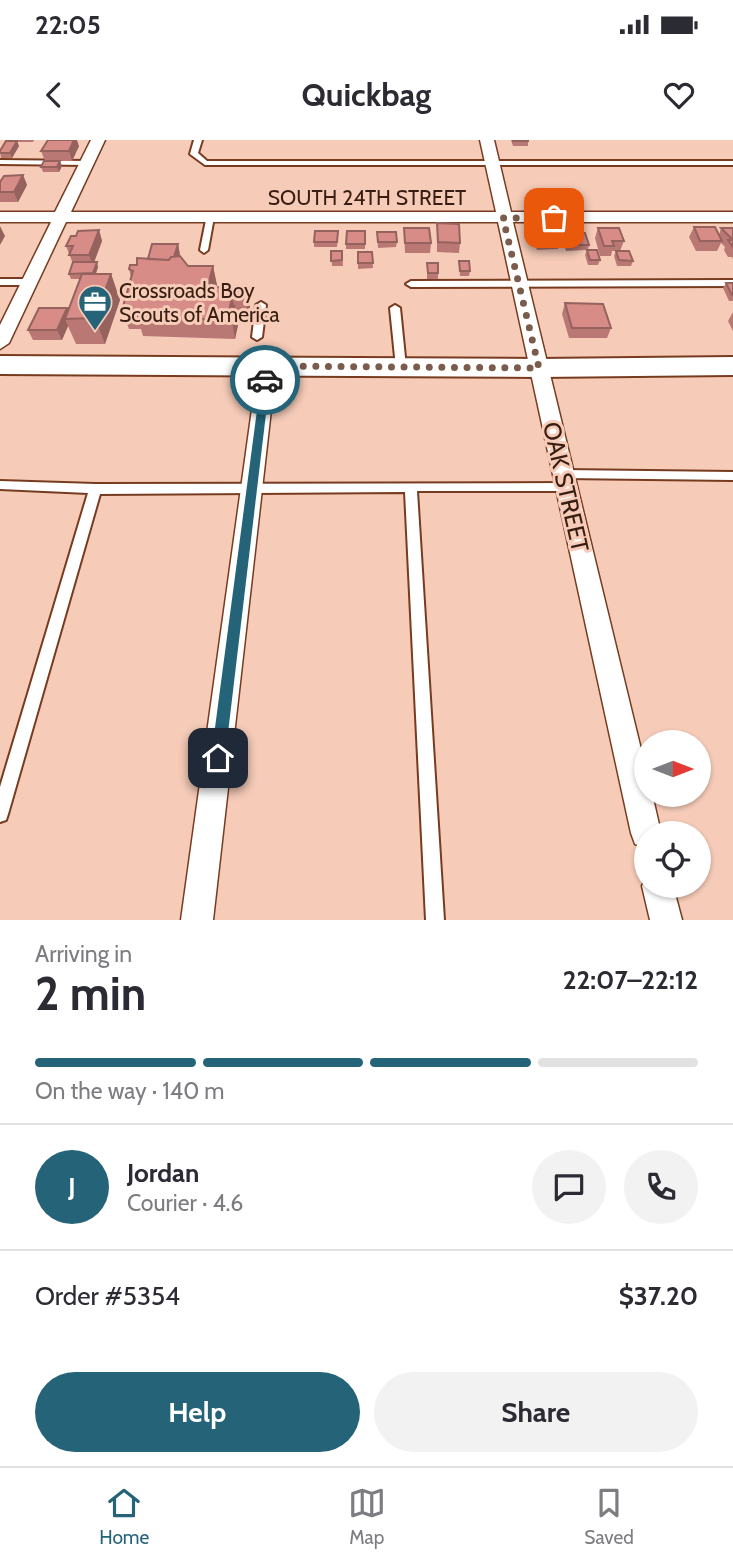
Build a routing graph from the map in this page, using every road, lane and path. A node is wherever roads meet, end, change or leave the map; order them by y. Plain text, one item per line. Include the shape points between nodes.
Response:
1 (98, 140) edge
2 (198, 140) edge
3 (489, 151) edge
4 (0, 162) edge
5 (87, 163) junction
6 (733, 163) edge
7 (0, 217) edge
8 (60, 217) junction
9 (210, 217) junction
10 (733, 217) edge
11 (503, 218) junction
12 (204, 250) dead end
13 (0, 282) edge
14 (30, 282) junction
15 (518, 283) junction
16 (733, 284) edge
17 (411, 285) dead end
18 (261, 305) dead end
19 (395, 308) dead end
20 (257, 337) dead end
21 (0, 343) edge
22 (0, 365) edge
23 (267, 366) junction
24 (733, 366) edge
25 (401, 367) junction
26 (539, 368) junction
27 (733, 476) edge
28 (565, 480) junction
29 (0, 485) edge
30 (411, 487) junction
31 (252, 488) junction
32 (95, 489) junction
33 (0, 814) edge
34 (643, 821) edge
35 (661, 898) edge
36 (197, 920) edge
37 (435, 920) edge
38 (666, 920) edge

1 - 5 street
2 - 3 lane via 194,154 205,163
3 - 6 lane
3 - 11 street, OAK STREET
4 - 5 lane
5 - 8 street
7 - 8 street, SOUTH 24TH STREET
8 - 9 street, SOUTH 24TH STREET
8 - 14 street
9 - 11 street, SOUTH 24TH STREET
9 - 12 lane
10 - 11 street, SOUTH 24TH STREET
11 - 15 street, OAK STREET
13 - 14 lane
14 - 21 street
15 - 16 lane
15 - 17 lane
15 - 26 street, OAK STREET
18 - 20 lane
19 - 25 lane
22 - 23 main road
23 - 25 main road
23 - 31 street
24 - 26 main road
25 - 26 main road
26 - 28 street, OAK STREET
27 - 28 lane
28 - 30 lane
28 - 34 street, OAK STREET
29 - 32 lane
30 - 31 lane
30 - 37 lane
31 - 32 lane
31 - 36 street
32 - 33 lane
35 - 38 street

